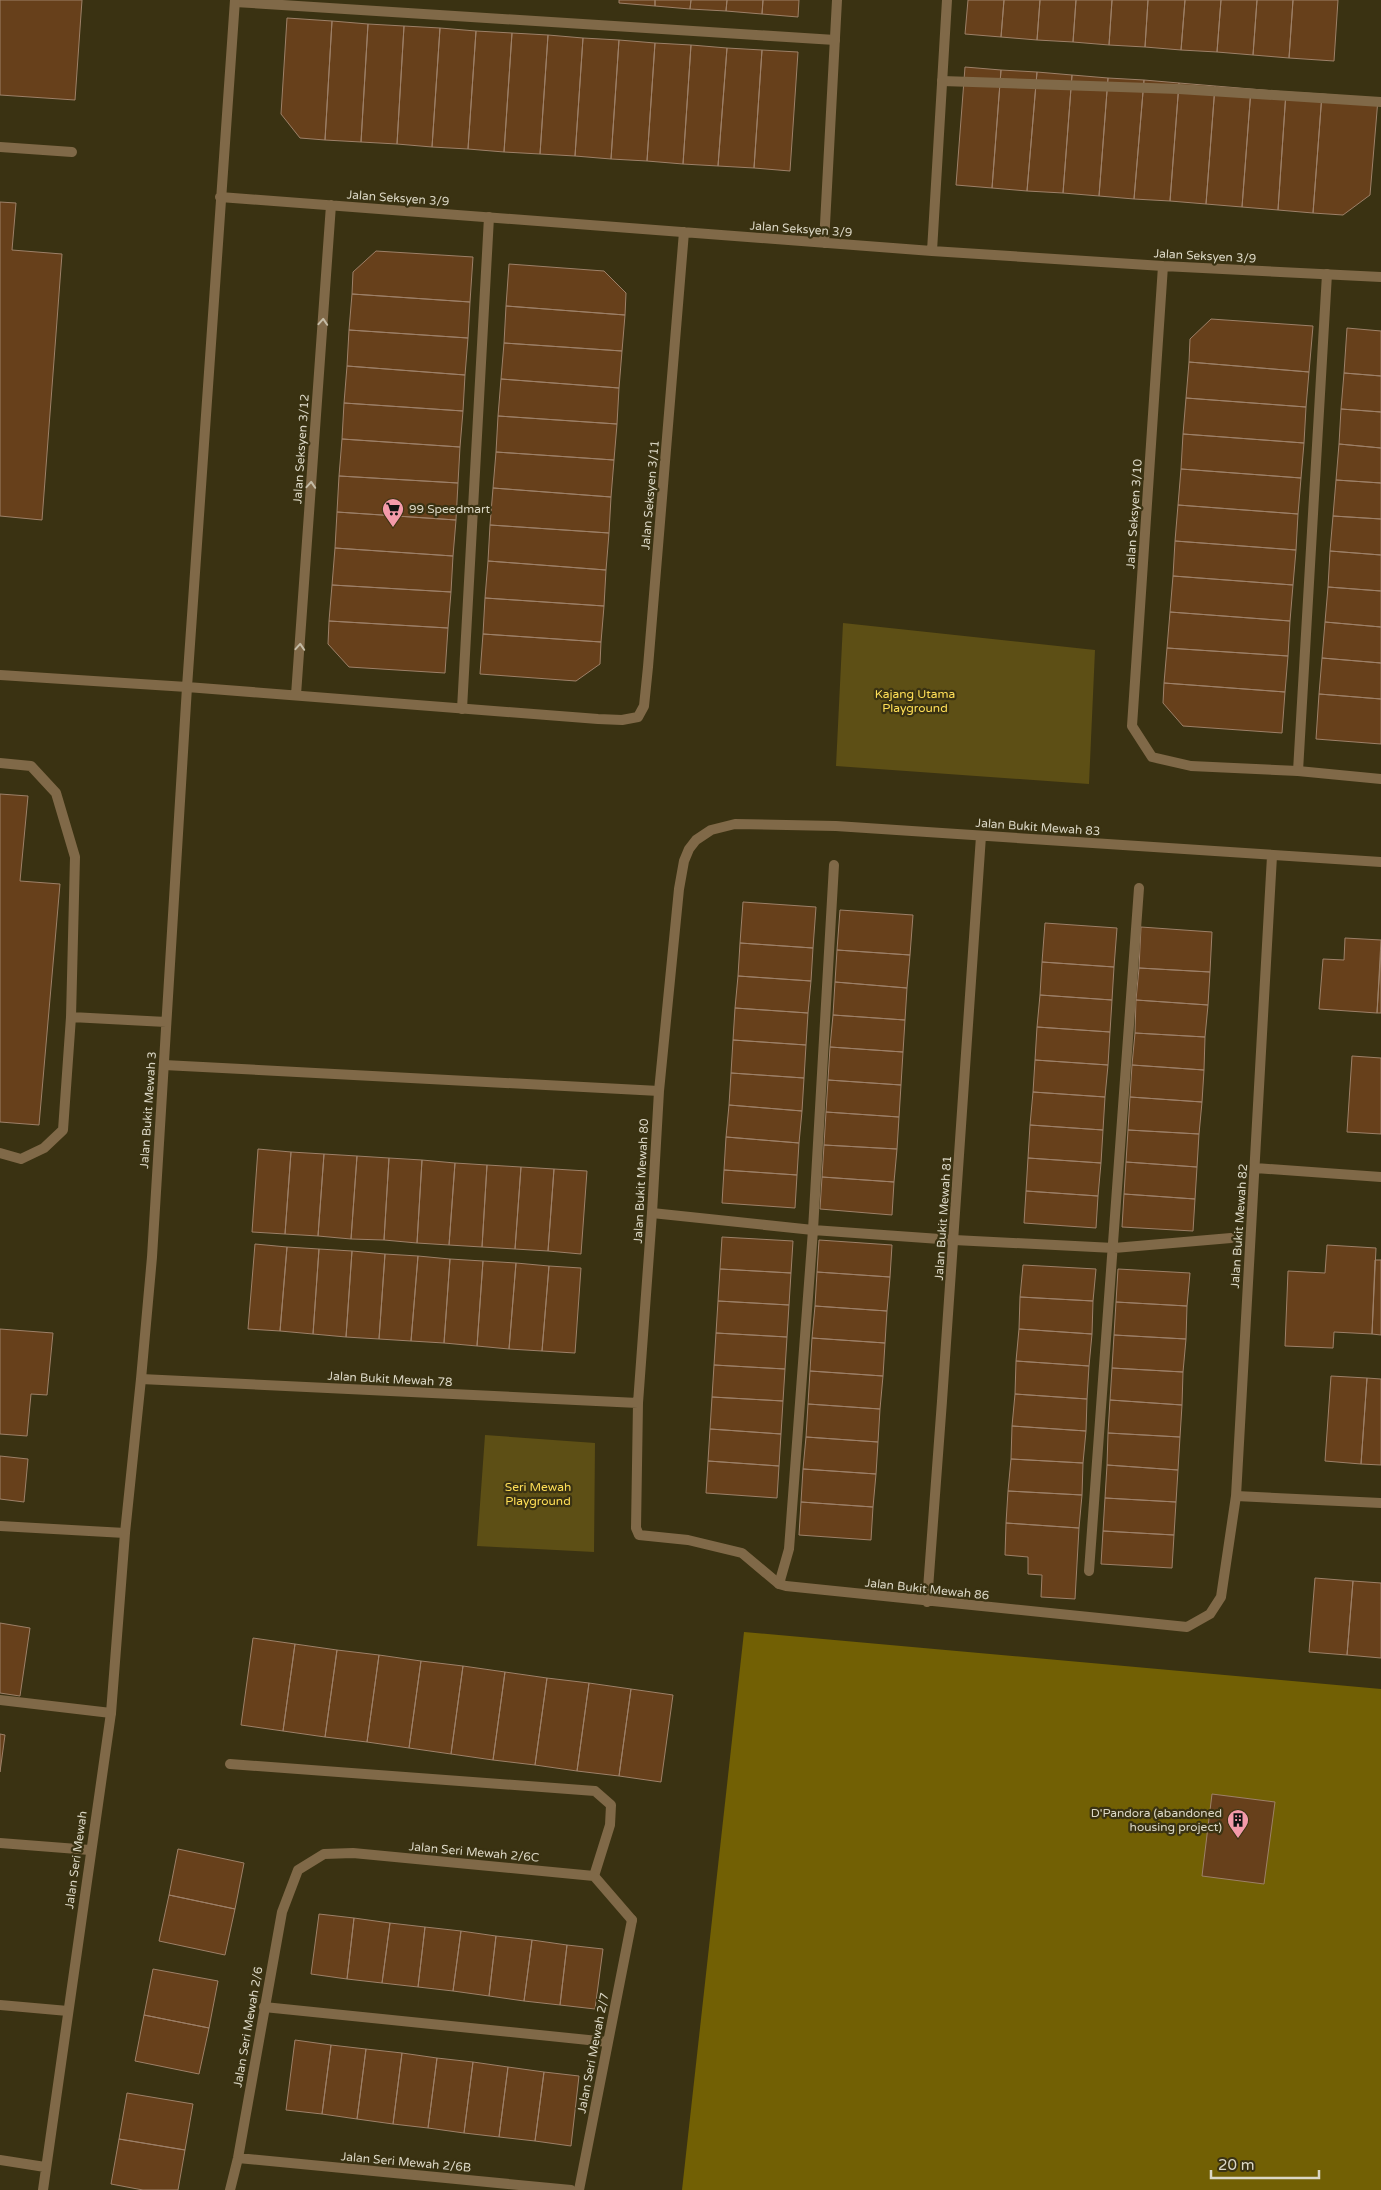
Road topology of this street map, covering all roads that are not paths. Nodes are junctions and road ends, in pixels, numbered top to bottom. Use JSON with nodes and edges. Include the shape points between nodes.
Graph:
{"nodes":[{"id":1,"x":837,"y":0,"type":"edge"},
{"id":2,"x":948,"y":0,"type":"edge"},
{"id":3,"x":235,"y":1,"type":"edge"},
{"id":4,"x":835,"y":40,"type":"junction"},
{"id":5,"x":942,"y":81,"type":"junction"},
{"id":6,"x":1381,"y":102,"type":"edge"},
{"id":7,"x":0,"y":147,"type":"edge"},
{"id":8,"x":72,"y":152,"type":"dead end"},
{"id":9,"x":220,"y":198,"type":"junction"},
{"id":10,"x":331,"y":205,"type":"junction"},
{"id":11,"x":489,"y":217,"type":"junction"},
{"id":12,"x":684,"y":232,"type":"junction"},
{"id":13,"x":824,"y":243,"type":"junction"},
{"id":14,"x":932,"y":251,"type":"junction"},
{"id":15,"x":1163,"y":266,"type":"junction"},
{"id":16,"x":1327,"y":274,"type":"junction"},
{"id":17,"x":1381,"y":277,"type":"edge"},
{"id":18,"x":0,"y":675,"type":"edge"},
{"id":19,"x":187,"y":687,"type":"junction"},
{"id":20,"x":296,"y":695,"type":"junction"},
{"id":21,"x":462,"y":709,"type":"junction"},
{"id":22,"x":0,"y":763,"type":"edge"},
{"id":23,"x":1298,"y":771,"type":"junction"},
{"id":24,"x":1381,"y":779,"type":"edge"},
{"id":25,"x":981,"y":836,"type":"junction"},
{"id":26,"x":696,"y":840,"type":"joint"},
{"id":27,"x":1272,"y":856,"type":"junction"},
{"id":28,"x":1381,"y":862,"type":"edge"},
{"id":29,"x":834,"y":865,"type":"dead end"},
{"id":30,"x":1139,"y":888,"type":"dead end"},
{"id":31,"x":71,"y":1016,"type":"junction"},
{"id":32,"x":166,"y":1022,"type":"junction"},
{"id":33,"x":164,"y":1065,"type":"junction"},
{"id":34,"x":658,"y":1091,"type":"junction"},
{"id":35,"x":0,"y":1153,"type":"edge"},
{"id":36,"x":1255,"y":1168,"type":"junction"},
{"id":37,"x":1381,"y":1177,"type":"edge"},
{"id":38,"x":652,"y":1213,"type":"junction"},
{"id":39,"x":813,"y":1230,"type":"junction"},
{"id":40,"x":1231,"y":1238,"type":"dead end"},
{"id":41,"x":954,"y":1240,"type":"junction"},
{"id":42,"x":1114,"y":1248,"type":"junction"},
{"id":43,"x":141,"y":1379,"type":"junction"},
{"id":44,"x":638,"y":1403,"type":"junction"},
{"id":45,"x":1236,"y":1496,"type":"junction"},
{"id":46,"x":1381,"y":1503,"type":"edge"},
{"id":47,"x":0,"y":1526,"type":"edge"},
{"id":48,"x":125,"y":1533,"type":"junction"},
{"id":49,"x":1089,"y":1571,"type":"dead end"},
{"id":50,"x":779,"y":1584,"type":"junction"},
{"id":51,"x":1221,"y":1597,"type":"joint"},
{"id":52,"x":927,"y":1602,"type":"junction"},
{"id":53,"x":0,"y":1700,"type":"edge"},
{"id":54,"x":111,"y":1713,"type":"junction"},
{"id":55,"x":230,"y":1764,"type":"dead end"},
{"id":56,"x":0,"y":1843,"type":"edge"},
{"id":57,"x":90,"y":1850,"type":"junction"},
{"id":58,"x":298,"y":1870,"type":"joint"},
{"id":59,"x":594,"y":1876,"type":"junction"},
{"id":60,"x":0,"y":2004,"type":"edge"},
{"id":61,"x":264,"y":2007,"type":"junction"},
{"id":62,"x":68,"y":2012,"type":"junction"},
{"id":63,"x":608,"y":2042,"type":"junction"},
{"id":64,"x":238,"y":2158,"type":"junction"},
{"id":65,"x":0,"y":2160,"type":"edge"},
{"id":66,"x":46,"y":2166,"type":"junction"},
{"id":67,"x":42,"y":2190,"type":"edge"},
{"id":68,"x":230,"y":2190,"type":"edge"},
{"id":69,"x":571,"y":2190,"type":"edge"},
{"id":70,"x":579,"y":2190,"type":"edge"}],
"edges":[{"from":1,"to":4,"type":"street"},
{"from":2,"to":5,"type":"street"},
{"from":3,"to":4,"type":"street"},
{"from":3,"to":9,"type":"street","name":"Jalan Bukit Mewah 3"},
{"from":4,"to":13,"type":"street"},
{"from":5,"to":6,"type":"street","via":[[1179,89]]},
{"from":5,"to":14,"type":"street"},
{"from":7,"to":8,"type":"street"},
{"from":9,"to":10,"type":"street","name":"Jalan Seksyen 3/9"},
{"from":9,"to":19,"type":"street","name":"Jalan Bukit Mewah 3"},
{"from":10,"to":11,"type":"street","name":"Jalan Seksyen 3/9"},
{"from":20,"to":10,"type":"street","name":"Jalan Seksyen 3/12","one_way":true},
{"from":11,"to":12,"type":"street","name":"Jalan Seksyen 3/9"},
{"from":11,"to":21,"type":"street"},
{"from":12,"to":13,"type":"street","name":"Jalan Seksyen 3/9"},
{"from":12,"to":21,"type":"street","name":"Jalan Seksyen 3/11","via":[[644,706],[638,717],[631,720]]},
{"from":13,"to":14,"type":"street","name":"Jalan Seksyen 3/9"},
{"from":14,"to":15,"type":"street","name":"Jalan Seksyen 3/9"},
{"from":15,"to":16,"type":"street","name":"Jalan Seksyen 3/9"},
{"from":15,"to":23,"type":"street","name":"Jalan Seksyen 3/10","via":[[1132,726],[1152,758],[1191,766]]},
{"from":16,"to":17,"type":"street","name":"Jalan Seksyen 3/9"},
{"from":16,"to":23,"type":"street"},
{"from":18,"to":19,"type":"street","name":"Jalan Seksyen 3/11"},
{"from":19,"to":20,"type":"street","name":"Jalan Seksyen 3/11"},
{"from":19,"to":32,"type":"street","name":"Jalan Bukit Mewah 3"},
{"from":20,"to":21,"type":"street","name":"Jalan Seksyen 3/11"},
{"from":22,"to":31,"type":"street","via":[[31,766],[56,793],[75,857]]},
{"from":23,"to":24,"type":"street"},
{"from":25,"to":26,"type":"street","name":"Jalan Bukit Mewah 83","via":[[836,826],[735,824],[711,830]]},
{"from":25,"to":27,"type":"street","name":"Jalan Bukit Mewah 83"},
{"from":25,"to":41,"type":"street","name":"Jalan Bukit Mewah 81"},
{"from":26,"to":34,"type":"street","name":"Jalan Bukit Mewah 80","via":[[684,860],[679,889]]},
{"from":27,"to":28,"type":"street","name":"Jalan Bukit Mewah 83"},
{"from":27,"to":36,"type":"street","name":"Jalan Bukit Mewah 82"},
{"from":29,"to":39,"type":"street"},
{"from":30,"to":42,"type":"street"},
{"from":31,"to":32,"type":"street"},
{"from":31,"to":35,"type":"street","via":[[63,1130],[44,1148],[21,1159]]},
{"from":32,"to":33,"type":"street","name":"Jalan Bukit Mewah 3"},
{"from":33,"to":34,"type":"street"},
{"from":33,"to":43,"type":"street","name":"Jalan Bukit Mewah 3"},
{"from":34,"to":38,"type":"street","name":"Jalan Bukit Mewah 80"},
{"from":36,"to":37,"type":"street"},
{"from":36,"to":45,"type":"street","name":"Jalan Bukit Mewah 82"},
{"from":38,"to":39,"type":"street"},
{"from":38,"to":44,"type":"street","name":"Jalan Bukit Mewah 80"},
{"from":39,"to":41,"type":"street"},
{"from":39,"to":50,"type":"street","via":[[789,1549]]},
{"from":40,"to":42,"type":"street"},
{"from":41,"to":42,"type":"street"},
{"from":41,"to":52,"type":"street","name":"Jalan Bukit Mewah 81"},
{"from":42,"to":49,"type":"street"},
{"from":43,"to":44,"type":"street","name":"Jalan Bukit Mewah 78"},
{"from":43,"to":48,"type":"street","name":"Jalan Bukit Mewah 3"},
{"from":44,"to":50,"type":"street","name":"Jalan Bukit Mewah 80","via":[[636,1528],[642,1536],[688,1540],[742,1553]]},
{"from":45,"to":46,"type":"street"},
{"from":45,"to":51,"type":"street","name":"Jalan Bukit Mewah 82"},
{"from":47,"to":48,"type":"street"},
{"from":48,"to":54,"type":"street","name":"Jalan Seri Mewah"},
{"from":50,"to":52,"type":"street","name":"Jalan Bukit Mewah 86"},
{"from":51,"to":52,"type":"street","name":"Jalan Bukit Mewah 86","via":[[1210,1614],[1187,1627]]},
{"from":53,"to":54,"type":"street"},
{"from":54,"to":57,"type":"street","name":"Jalan Seri Mewah"},
{"from":55,"to":59,"type":"street","via":[[595,1791],[611,1805],[610,1826]]},
{"from":56,"to":57,"type":"street"},
{"from":57,"to":62,"type":"street","name":"Jalan Seri Mewah"},
{"from":58,"to":59,"type":"street","name":"Jalan Seri Mewah 2/6C","via":[[324,1854],[354,1853]]},
{"from":58,"to":61,"type":"street","name":"Jalan Seri Mewah 2/6","via":[[282,1912]]},
{"from":59,"to":63,"type":"street","name":"Jalan Seri Mewah 2/7","via":[[632,1920]]},
{"from":60,"to":62,"type":"street"},
{"from":61,"to":63,"type":"street"},
{"from":61,"to":64,"type":"street","name":"Jalan Seri Mewah 2/6"},
{"from":62,"to":66,"type":"street","name":"Jalan Seri Mewah"},
{"from":63,"to":70,"type":"street","name":"Jalan Seri Mewah 2/7"},
{"from":64,"to":68,"type":"street","name":"Jalan Seri Mewah 2/6"},
{"from":64,"to":69,"type":"street","name":"Jalan Seri Mewah 2/6B"},
{"from":65,"to":66,"type":"street"},
{"from":66,"to":67,"type":"street","name":"Jalan Seri Mewah"}]}
